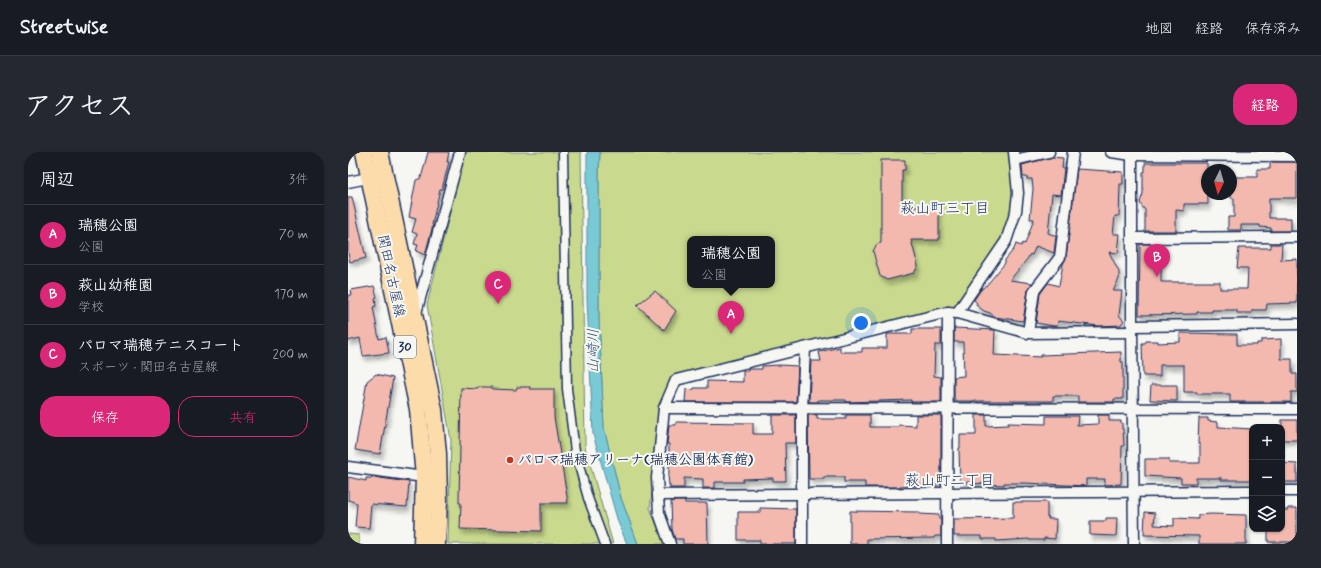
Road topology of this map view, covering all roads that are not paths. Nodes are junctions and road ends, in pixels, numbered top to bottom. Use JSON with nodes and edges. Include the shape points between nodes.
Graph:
{"nodes":[{"id":1,"x":364,"y":152,"type":"edge"},
{"id":2,"x":380,"y":152,"type":"edge"},
{"id":3,"x":460,"y":152,"type":"edge"},
{"id":4,"x":563,"y":152,"type":"edge"},
{"id":5,"x":1050,"y":152,"type":"edge"},
{"id":6,"x":1073,"y":152,"type":"edge"},
{"id":7,"x":1111,"y":152,"type":"edge"},
{"id":8,"x":1132,"y":154,"type":"edge"},
{"id":9,"x":1014,"y":156,"type":"edge"},
{"id":10,"x":1297,"y":156,"type":"edge"},
{"id":11,"x":377,"y":176,"type":"junction"},
{"id":12,"x":348,"y":182,"type":"edge"},
{"id":13,"x":1297,"y":237,"type":"edge"},
{"id":14,"x":1133,"y":238,"type":"junction"},
{"id":15,"x":952,"y":312,"type":"junction"},
{"id":16,"x":414,"y":317,"type":"junction"},
{"id":17,"x":1297,"y":324,"type":"edge"},
{"id":18,"x":1132,"y":329,"type":"junction"},
{"id":19,"x":1028,"y":333,"type":"junction"},
{"id":20,"x":805,"y":348,"type":"junction"},
{"id":21,"x":664,"y":408,"type":"junction"},
{"id":22,"x":802,"y":409,"type":"junction"},
{"id":23,"x":948,"y":409,"type":"junction"},
{"id":24,"x":1133,"y":409,"type":"junction"},
{"id":25,"x":1297,"y":409,"type":"edge"},
{"id":26,"x":348,"y":467,"type":"edge"},
{"id":27,"x":424,"y":477,"type":"junction"},
{"id":28,"x":1249,"y":491,"type":"edge"},
{"id":29,"x":1285,"y":491,"type":"edge"},
{"id":30,"x":1297,"y":491,"type":"edge"},
{"id":31,"x":1134,"y":492,"type":"junction"},
{"id":32,"x":948,"y":493,"type":"junction"},
{"id":33,"x":802,"y":494,"type":"junction"},
{"id":34,"x":658,"y":495,"type":"junction"},
{"id":35,"x":422,"y":544,"type":"edge"},
{"id":36,"x":437,"y":544,"type":"edge"},
{"id":37,"x":605,"y":544,"type":"edge"},
{"id":38,"x":670,"y":544,"type":"edge"},
{"id":39,"x":802,"y":544,"type":"edge"},
{"id":40,"x":948,"y":544,"type":"edge"},
{"id":41,"x":1134,"y":544,"type":"edge"}],
"edges":[{"from":1,"to":11,"type":"main road","name":"関田名古屋線","number":"30"},
{"from":2,"to":11,"type":"main road","name":"関田名古屋線","number":"30"},
{"from":3,"to":16,"type":"street"},
{"from":4,"to":37,"type":"street","via":[[567,389],[575,451],[588,498]]},
{"from":5,"to":9,"type":"street"},
{"from":6,"to":19,"type":"street","via":[[1060,256],[1034,291]]},
{"from":7,"to":8,"type":"street"},
{"from":8,"to":10,"type":"street"},
{"from":8,"to":14,"type":"street"},
{"from":9,"to":15,"type":"street","via":[[1018,193],[1016,211],[1006,241]]},
{"from":11,"to":12,"type":"street"},
{"from":11,"to":16,"type":"main road","name":"関田名古屋線","number":"30"},
{"from":11,"to":27,"type":"main road","name":"関田名古屋線","number":"30","via":[[418,409]]},
{"from":13,"to":14,"type":"street"},
{"from":14,"to":18,"type":"street"},
{"from":15,"to":19,"type":"street"},
{"from":15,"to":20,"type":"street"},
{"from":15,"to":23,"type":"street"},
{"from":16,"to":36,"type":"main road","name":"関田名古屋線","number":"30","via":[[434,410],[438,454]]},
{"from":17,"to":18,"type":"street"},
{"from":18,"to":19,"type":"street"},
{"from":18,"to":24,"type":"street"},
{"from":20,"to":21,"type":"street","via":[[676,380]]},
{"from":20,"to":22,"type":"street"},
{"from":21,"to":22,"type":"street"},
{"from":21,"to":34,"type":"street","via":[[657,478]]},
{"from":22,"to":23,"type":"street"},
{"from":22,"to":33,"type":"street"},
{"from":23,"to":24,"type":"street"},
{"from":23,"to":32,"type":"street"},
{"from":24,"to":25,"type":"street"},
{"from":24,"to":31,"type":"street"},
{"from":26,"to":27,"type":"street"},
{"from":27,"to":35,"type":"main road","name":"関田名古屋線","number":"30"},
{"from":28,"to":31,"type":"street"},
{"from":29,"to":30,"type":"street"},
{"from":31,"to":32,"type":"street"},
{"from":31,"to":41,"type":"street"},
{"from":32,"to":33,"type":"street"},
{"from":32,"to":40,"type":"street"},
{"from":33,"to":34,"type":"street"},
{"from":33,"to":39,"type":"street"},
{"from":34,"to":38,"type":"street","via":[[659,513]]}]}
